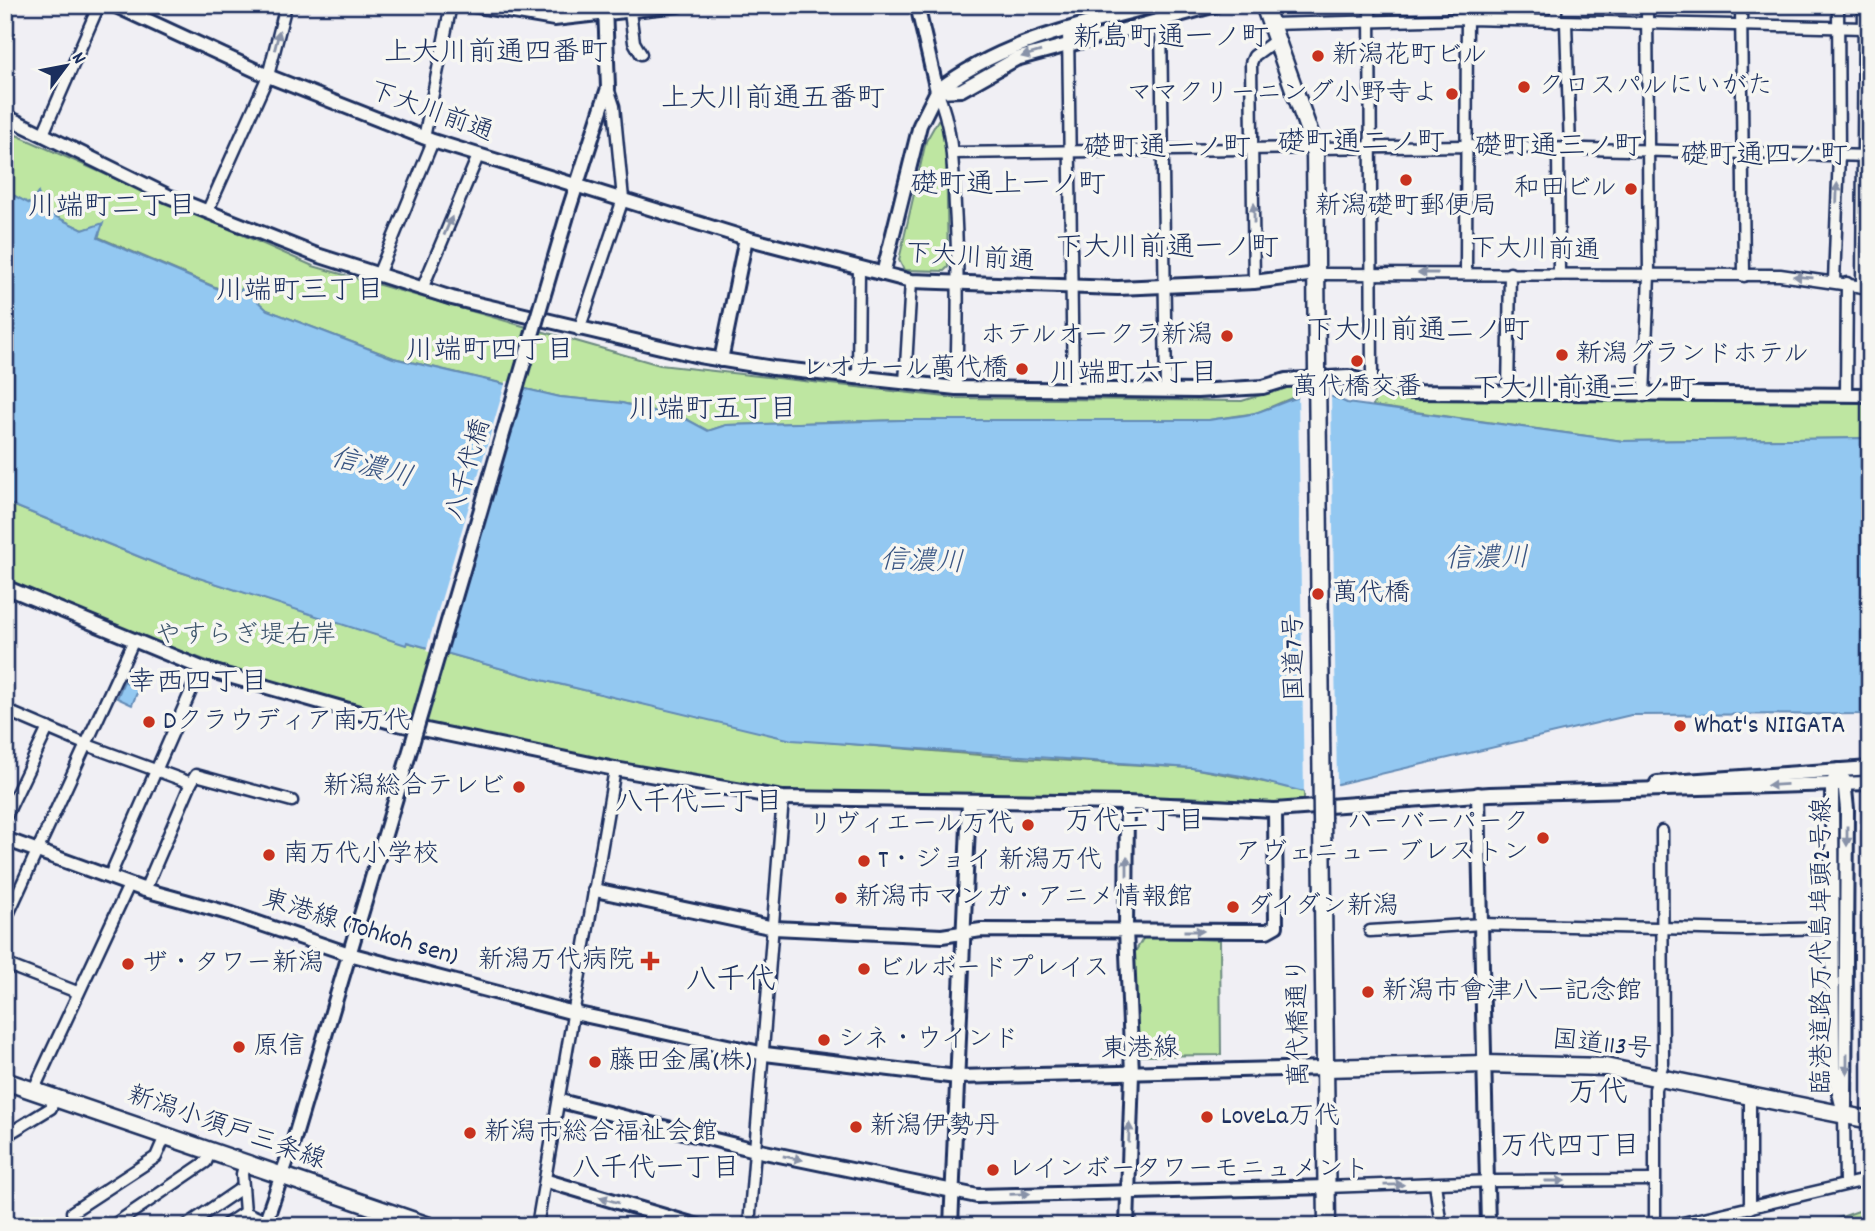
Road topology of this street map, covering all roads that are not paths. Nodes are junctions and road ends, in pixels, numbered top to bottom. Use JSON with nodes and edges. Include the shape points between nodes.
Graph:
{"nodes":[{"id":1,"x":99,"y":5,"type":"edge"},
{"id":2,"x":114,"y":5,"type":"edge"},
{"id":3,"x":286,"y":5,"type":"edge"},
{"id":4,"x":451,"y":5,"type":"edge"},
{"id":5,"x":471,"y":5,"type":"edge"},
{"id":6,"x":678,"y":5,"type":"edge"},
{"id":7,"x":917,"y":5,"type":"edge"},
{"id":8,"x":1156,"y":5,"type":"edge"},
{"id":9,"x":1216,"y":5,"type":"edge"},
{"id":10,"x":1264,"y":5,"type":"edge"},
{"id":11,"x":1370,"y":5,"type":"edge"},
{"id":12,"x":1467,"y":5,"type":"edge"},
{"id":13,"x":1556,"y":5,"type":"edge"},
{"id":14,"x":1647,"y":5,"type":"edge"},
{"id":15,"x":1741,"y":5,"type":"edge"},
{"id":16,"x":1838,"y":5,"type":"edge"},
{"id":17,"x":1864,"y":5,"type":"edge"},
{"id":18,"x":606,"y":10,"type":"edge"},
{"id":19,"x":1121,"y":10,"type":"edge"},
{"id":20,"x":630,"y":12,"type":"junction"},
{"id":21,"x":1468,"y":19,"type":"junction"},
{"id":22,"x":1161,"y":20,"type":"junction"},
{"id":23,"x":1371,"y":21,"type":"junction"},
{"id":24,"x":1561,"y":22,"type":"junction"},
{"id":25,"x":1647,"y":24,"type":"junction"},
{"id":26,"x":1741,"y":24,"type":"junction"},
{"id":27,"x":1838,"y":27,"type":"junction"},
{"id":28,"x":1864,"y":28,"type":"junction"},
{"id":29,"x":1068,"y":29,"type":"junction"},
{"id":30,"x":1273,"y":32,"type":"junction"},
{"id":31,"x":1071,"y":43,"type":"junction"},
{"id":32,"x":641,"y":54,"type":"dead end"},
{"id":33,"x":268,"y":76,"type":"junction"},
{"id":34,"x":608,"y":88,"type":"junction"},
{"id":35,"x":937,"y":91,"type":"junction"},
{"id":36,"x":5,"y":117,"type":"edge"},
{"id":37,"x":43,"y":134,"type":"junction"},
{"id":38,"x":428,"y":139,"type":"junction"},
{"id":39,"x":1465,"y":146,"type":"junction"},
{"id":40,"x":1315,"y":148,"type":"junction"},
{"id":41,"x":1254,"y":149,"type":"junction"},
{"id":42,"x":1371,"y":149,"type":"junction"},
{"id":43,"x":1558,"y":149,"type":"junction"},
{"id":44,"x":1570,"y":149,"type":"junction"},
{"id":45,"x":1163,"y":150,"type":"junction"},
{"id":46,"x":1648,"y":150,"type":"junction"},
{"id":47,"x":1072,"y":152,"type":"junction"},
{"id":48,"x":1742,"y":152,"type":"junction"},
{"id":49,"x":953,"y":153,"type":"junction"},
{"id":50,"x":1839,"y":154,"type":"junction"},
{"id":51,"x":1867,"y":155,"type":"edge"},
{"id":52,"x":478,"y":156,"type":"junction"},
{"id":53,"x":576,"y":187,"type":"junction"},
{"id":54,"x":623,"y":200,"type":"junction"},
{"id":55,"x":208,"y":210,"type":"junction"},
{"id":56,"x":746,"y":238,"type":"junction"},
{"id":57,"x":859,"y":268,"type":"junction"},
{"id":58,"x":1372,"y":273,"type":"junction"},
{"id":59,"x":1466,"y":273,"type":"junction"},
{"id":60,"x":1510,"y":273,"type":"junction"},
{"id":61,"x":883,"y":274,"type":"junction"},
{"id":62,"x":1316,"y":274,"type":"junction"},
{"id":63,"x":1559,"y":274,"type":"junction"},
{"id":64,"x":378,"y":275,"type":"junction"},
{"id":65,"x":1649,"y":275,"type":"junction"},
{"id":66,"x":1744,"y":276,"type":"junction"},
{"id":67,"x":911,"y":281,"type":"junction"},
{"id":68,"x":1834,"y":281,"type":"junction"},
{"id":69,"x":1254,"y":282,"type":"junction"},
{"id":70,"x":1847,"y":283,"type":"junction"},
{"id":71,"x":960,"y":284,"type":"junction"},
{"id":72,"x":1165,"y":287,"type":"junction"},
{"id":73,"x":1866,"y":287,"type":"edge"},
{"id":74,"x":1073,"y":288,"type":"junction"},
{"id":75,"x":422,"y":289,"type":"junction"},
{"id":76,"x":579,"y":330,"type":"junction"},
{"id":77,"x":721,"y":360,"type":"junction"},
{"id":78,"x":858,"y":378,"type":"junction"},
{"id":79,"x":1372,"y":382,"type":"junction"},
{"id":80,"x":905,"y":383,"type":"junction"},
{"id":81,"x":956,"y":388,"type":"junction"},
{"id":82,"x":1073,"y":390,"type":"junction"},
{"id":83,"x":1166,"y":391,"type":"junction"},
{"id":84,"x":1508,"y":393,"type":"junction"},
{"id":85,"x":1846,"y":395,"type":"junction"},
{"id":86,"x":1870,"y":395,"type":"edge"},
{"id":87,"x":1644,"y":396,"type":"junction"},
{"id":88,"x":5,"y":587,"type":"edge"},
{"id":89,"x":133,"y":642,"type":"junction"},
{"id":90,"x":201,"y":668,"type":"junction"},
{"id":91,"x":5,"y":710,"type":"edge"},
{"id":92,"x":48,"y":728,"type":"junction"},
{"id":93,"x":87,"y":745,"type":"junction"},
{"id":94,"x":1870,"y":768,"type":"edge"},
{"id":95,"x":615,"y":769,"type":"junction"},
{"id":96,"x":1839,"y":770,"type":"junction"},
{"id":97,"x":155,"y":772,"type":"junction"},
{"id":98,"x":191,"y":783,"type":"junction"},
{"id":99,"x":1870,"y":783,"type":"edge"},
{"id":100,"x":1832,"y":784,"type":"junction"},
{"id":101,"x":1846,"y":784,"type":"junction"},
{"id":102,"x":1628,"y":788,"type":"junction"},
{"id":103,"x":1478,"y":794,"type":"junction"},
{"id":104,"x":783,"y":797,"type":"junction"},
{"id":105,"x":292,"y":801,"type":"dead end"},
{"id":106,"x":969,"y":802,"type":"junction"},
{"id":107,"x":1127,"y":803,"type":"junction"},
{"id":108,"x":1275,"y":810,"type":"junction"},
{"id":109,"x":5,"y":818,"type":"edge"},
{"id":110,"x":1322,"y":818,"type":"joint"},
{"id":111,"x":1662,"y":831,"type":"dead end"},
{"id":112,"x":5,"y":839,"type":"edge"},
{"id":113,"x":38,"y":851,"type":"junction"},
{"id":114,"x":109,"y":878,"type":"junction"},
{"id":115,"x":128,"y":885,"type":"junction"},
{"id":116,"x":145,"y":890,"type":"junction"},
{"id":117,"x":596,"y":890,"type":"junction"},
{"id":118,"x":5,"y":921,"type":"edge"},
{"id":119,"x":1481,"y":924,"type":"junction"},
{"id":120,"x":774,"y":928,"type":"junction"},
{"id":121,"x":1833,"y":928,"type":"junction"},
{"id":122,"x":1126,"y":929,"type":"junction"},
{"id":123,"x":1662,"y":930,"type":"junction"},
{"id":124,"x":1370,"y":931,"type":"dead end"},
{"id":125,"x":963,"y":932,"type":"junction"},
{"id":126,"x":349,"y":954,"type":"junction"},
{"id":127,"x":5,"y":964,"type":"edge"},
{"id":128,"x":77,"y":992,"type":"junction"},
{"id":129,"x":574,"y":1013,"type":"junction"},
{"id":130,"x":765,"y":1054,"type":"junction"},
{"id":131,"x":1485,"y":1064,"type":"junction"},
{"id":132,"x":1325,"y":1068,"type":"junction"},
{"id":133,"x":1132,"y":1073,"type":"junction"},
{"id":134,"x":1659,"y":1076,"type":"junction"},
{"id":135,"x":957,"y":1077,"type":"junction"},
{"id":136,"x":5,"y":1080,"type":"edge"},
{"id":137,"x":34,"y":1089,"type":"junction"},
{"id":138,"x":55,"y":1096,"type":"junction"},
{"id":139,"x":1751,"y":1097,"type":"junction"},
{"id":140,"x":560,"y":1101,"type":"junction"},
{"id":141,"x":1844,"y":1114,"type":"junction"},
{"id":142,"x":1870,"y":1120,"type":"edge"},
{"id":143,"x":166,"y":1134,"type":"junction"},
{"id":144,"x":5,"y":1136,"type":"edge"},
{"id":145,"x":211,"y":1150,"type":"junction"},
{"id":146,"x":755,"y":1150,"type":"junction"},
{"id":147,"x":245,"y":1162,"type":"junction"},
{"id":148,"x":282,"y":1175,"type":"junction"},
{"id":149,"x":1870,"y":1179,"type":"edge"},
{"id":150,"x":547,"y":1181,"type":"junction"},
{"id":151,"x":1654,"y":1181,"type":"junction"},
{"id":152,"x":1487,"y":1182,"type":"junction"},
{"id":153,"x":1436,"y":1184,"type":"junction"},
{"id":154,"x":1844,"y":1184,"type":"junction"},
{"id":155,"x":243,"y":1187,"type":"junction"},
{"id":156,"x":1326,"y":1187,"type":"junction"},
{"id":157,"x":1127,"y":1190,"type":"junction"},
{"id":158,"x":952,"y":1192,"type":"junction"},
{"id":159,"x":1750,"y":1208,"type":"junction"},
{"id":160,"x":72,"y":1212,"type":"dead end"},
{"id":161,"x":244,"y":1212,"type":"junction"},
{"id":162,"x":265,"y":1223,"type":"edge"},
{"id":163,"x":111,"y":1226,"type":"edge"},
{"id":164,"x":186,"y":1226,"type":"edge"},
{"id":165,"x":224,"y":1226,"type":"edge"},
{"id":166,"x":429,"y":1226,"type":"edge"},
{"id":167,"x":537,"y":1226,"type":"edge"},
{"id":168,"x":698,"y":1226,"type":"edge"},
{"id":169,"x":750,"y":1226,"type":"edge"},
{"id":170,"x":951,"y":1226,"type":"edge"},
{"id":171,"x":1127,"y":1226,"type":"edge"},
{"id":172,"x":1327,"y":1226,"type":"edge"},
{"id":173,"x":1441,"y":1226,"type":"edge"},
{"id":174,"x":1488,"y":1226,"type":"edge"},
{"id":175,"x":1655,"y":1226,"type":"edge"},
{"id":176,"x":1670,"y":1226,"type":"edge"}],
"edges":[{"from":1,"to":37,"type":"street"},
{"from":2,"to":33,"type":"street","name":"下大川前通"},
{"from":33,"to":3,"type":"street","one_way":true},
{"from":4,"to":38,"type":"street"},
{"from":5,"to":18,"type":"street","via":[[554,19]]},
{"from":6,"to":20,"type":"street"},
{"from":7,"to":35,"type":"street"},
{"from":8,"to":19,"type":"street"},
{"from":9,"to":22,"type":"street"},
{"from":10,"to":30,"type":"main road","name":"国道7号"},
{"from":11,"to":23,"type":"street"},
{"from":12,"to":21,"type":"street"},
{"from":13,"to":24,"type":"street"},
{"from":14,"to":25,"type":"street"},
{"from":15,"to":26,"type":"street"},
{"from":16,"to":27,"type":"street"},
{"from":17,"to":28,"type":"street"},
{"from":18,"to":20,"type":"street"},
{"from":18,"to":34,"type":"street","name":"八千代橋"},
{"from":19,"to":29,"type":"street"},
{"from":20,"to":32,"type":"street","via":[[634,42]]},
{"from":21,"to":23,"type":"street"},
{"from":21,"to":24,"type":"street"},
{"from":21,"to":39,"type":"street"},
{"from":22,"to":31,"type":"street"},
{"from":22,"to":45,"type":"street"},
{"from":23,"to":30,"type":"street"},
{"from":23,"to":42,"type":"street"},
{"from":24,"to":25,"type":"street"},
{"from":24,"to":44,"type":"street"},
{"from":25,"to":26,"type":"street"},
{"from":25,"to":46,"type":"street"},
{"from":26,"to":27,"type":"street"},
{"from":26,"to":48,"type":"street"},
{"from":27,"to":28,"type":"street"},
{"from":27,"to":50,"type":"street"},
{"from":28,"to":51,"type":"street"},
{"from":29,"to":31,"type":"street"},
{"from":29,"to":35,"type":"street","via":[[990,56]]},
{"from":30,"to":40,"type":"main road","name":"国道7号"},
{"from":30,"to":41,"type":"street","via":[[1251,63]]},
{"from":31,"to":35,"type":"street","one_way":true,"via":[[1016,59],[961,90]]},
{"from":31,"to":47,"type":"street"},
{"from":33,"to":38,"type":"street","name":"下大川前通"},
{"from":33,"to":55,"type":"street"},
{"from":34,"to":53,"type":"street","name":"八千代橋"},
{"from":34,"to":54,"type":"street","via":[[614,106]]},
{"from":35,"to":49,"type":"street","via":[[950,124]]},
{"from":35,"to":61,"type":"street","via":[[920,125]]},
{"from":36,"to":37,"type":"street"},
{"from":37,"to":55,"type":"street","via":[[103,167]]},
{"from":38,"to":52,"type":"street","name":"下大川前通"},
{"from":38,"to":64,"type":"street"},
{"from":39,"to":42,"type":"street"},
{"from":39,"to":43,"type":"street"},
{"from":39,"to":59,"type":"street"},
{"from":40,"to":41,"type":"street"},
{"from":40,"to":42,"type":"street"},
{"from":40,"to":62,"type":"main road","name":"国道7号"},
{"from":41,"to":45,"type":"street"},
{"from":69,"to":41,"type":"street","one_way":true},
{"from":42,"to":58,"type":"street"},
{"from":43,"to":44,"type":"street"},
{"from":43,"to":63,"type":"street"},
{"from":44,"to":46,"type":"street"},
{"from":45,"to":47,"type":"street"},
{"from":45,"to":72,"type":"street"},
{"from":46,"to":48,"type":"street"},
{"from":46,"to":65,"type":"street"},
{"from":47,"to":49,"type":"street"},
{"from":47,"to":74,"type":"street"},
{"from":48,"to":50,"type":"street"},
{"from":48,"to":66,"type":"street"},
{"from":49,"to":71,"type":"street"},
{"from":50,"to":51,"type":"street"},
{"from":68,"to":50,"type":"street","one_way":true},
{"from":51,"to":73,"type":"street"},
{"from":52,"to":53,"type":"street","name":"下大川前通"},
{"from":75,"to":52,"type":"street","one_way":true},
{"from":53,"to":54,"type":"street","name":"下大川前通"},
{"from":53,"to":126,"type":"street","name":"八千代橋","bridge":true},
{"from":54,"to":56,"type":"street","name":"下大川前通"},
{"from":54,"to":76,"type":"street"},
{"from":55,"to":64,"type":"street"},
{"from":56,"to":57,"type":"street","name":"下大川前通"},
{"from":56,"to":77,"type":"street"},
{"from":57,"to":61,"type":"street","name":"下大川前通"},
{"from":57,"to":78,"type":"street"},
{"from":59,"to":58,"type":"street","name":"下大川前通","one_way":true},
{"from":58,"to":62,"type":"street","name":"下大川前通"},
{"from":58,"to":79,"type":"street"},
{"from":59,"to":60,"type":"street","name":"下大川前通"},
{"from":60,"to":63,"type":"street","name":"下大川前通"},
{"from":60,"to":84,"type":"street"},
{"from":61,"to":67,"type":"street","name":"下大川前通"},
{"from":62,"to":69,"type":"street","name":"下大川前通"},
{"from":62,"to":110,"type":"main road","name":"国道7号","bridge":true},
{"from":63,"to":65,"type":"street","name":"下大川前通"},
{"from":64,"to":75,"type":"street"},
{"from":65,"to":66,"type":"street","name":"下大川前通"},
{"from":65,"to":87,"type":"street"},
{"from":68,"to":66,"type":"street","name":"下大川前通","one_way":true},
{"from":67,"to":71,"type":"street","name":"下大川前通"},
{"from":67,"to":80,"type":"street"},
{"from":68,"to":70,"type":"street","name":"下大川前通"},
{"from":69,"to":72,"type":"street","name":"下大川前通"},
{"from":70,"to":73,"type":"street","name":"下大川前通"},
{"from":70,"to":85,"type":"street"},
{"from":71,"to":74,"type":"street","name":"下大川前通"},
{"from":71,"to":81,"type":"street"},
{"from":72,"to":74,"type":"street","name":"下大川前通"},
{"from":72,"to":83,"type":"street"},
{"from":74,"to":82,"type":"street"},
{"from":75,"to":76,"type":"street"},
{"from":76,"to":77,"type":"street"},
{"from":77,"to":78,"type":"street"},
{"from":78,"to":80,"type":"street"},
{"from":79,"to":83,"type":"street","via":[[1348,377]]},
{"from":79,"to":84,"type":"street","via":[[1405,392]]},
{"from":80,"to":81,"type":"street"},
{"from":81,"to":82,"type":"street"},
{"from":82,"to":83,"type":"street"},
{"from":84,"to":87,"type":"street"},
{"from":85,"to":86,"type":"street"},
{"from":85,"to":87,"type":"street"},
{"from":88,"to":89,"type":"street"},
{"from":89,"to":90,"type":"street"},
{"from":89,"to":93,"type":"street"},
{"from":90,"to":95,"type":"street","via":[[398,724]]},
{"from":90,"to":97,"type":"street"},
{"from":91,"to":92,"type":"street"},
{"from":92,"to":93,"type":"street"},
{"from":92,"to":109,"type":"street"},
{"from":93,"to":97,"type":"street"},
{"from":93,"to":113,"type":"street"},
{"from":94,"to":96,"type":"street"},
{"from":95,"to":104,"type":"street"},
{"from":95,"to":117,"type":"street"},
{"from":96,"to":100,"type":"street","name":"臨港道路万代島埠頭2号線"},
{"from":96,"to":101,"type":"street","name":"臨港道路万代島埠頭2号線"},
{"from":96,"to":102,"type":"street","via":[[1680,780]]},
{"from":97,"to":98,"type":"street"},
{"from":97,"to":114,"type":"street"},
{"from":98,"to":105,"type":"street","via":[[196,775]]},
{"from":98,"to":116,"type":"street"},
{"from":99,"to":101,"type":"street"},
{"from":100,"to":101,"type":"street"},
{"from":100,"to":102,"type":"street","one_way":true},
{"from":100,"to":121,"type":"street","name":"臨港道路万代島埠頭2号線"},
{"from":101,"to":141,"type":"street","name":"臨港道路万代島埠頭2号線","one_way":true},
{"from":102,"to":103,"type":"street"},
{"from":103,"to":108,"type":"street"},
{"from":103,"to":119,"type":"street"},
{"from":104,"to":106,"type":"street"},
{"from":104,"to":120,"type":"street"},
{"from":106,"to":107,"type":"street"},
{"from":106,"to":125,"type":"street"},
{"from":107,"to":108,"type":"street"},
{"from":122,"to":107,"type":"street","one_way":true},
{"from":122,"to":108,"type":"street","one_way":true,"via":[[1267,931],[1276,926]]},
{"from":110,"to":132,"type":"main road","name":"萬代橋通り"},
{"from":111,"to":123,"type":"street"},
{"from":112,"to":113,"type":"street","name":"東港線 (Tohkoh sen)"},
{"from":113,"to":114,"type":"street","name":"東港線 (Tohkoh sen)"},
{"from":113,"to":118,"type":"street"},
{"from":114,"to":115,"type":"street","name":"東港線 (Tohkoh sen)"},
{"from":115,"to":116,"type":"street","name":"東港線 (Tohkoh sen)"},
{"from":115,"to":128,"type":"street"},
{"from":116,"to":126,"type":"street","name":"東港線 (Tohkoh sen)"},
{"from":117,"to":120,"type":"street"},
{"from":117,"to":129,"type":"street"},
{"from":119,"to":123,"type":"street"},
{"from":119,"to":124,"type":"street"},
{"from":119,"to":131,"type":"street"},
{"from":120,"to":125,"type":"street","via":[[942,936]]},
{"from":120,"to":130,"type":"street"},
{"from":121,"to":123,"type":"street"},
{"from":121,"to":141,"type":"street","name":"臨港道路万代島埠頭2号線","via":[[1833,1079]]},
{"from":122,"to":125,"type":"street"},
{"from":122,"to":133,"type":"street"},
{"from":123,"to":134,"type":"street","via":[[1663,1063]]},
{"from":125,"to":135,"type":"street"},
{"from":126,"to":129,"type":"street","name":"東港線 (Tohkoh sen)"},
{"from":126,"to":148,"type":"street","name":"八千代橋"},
{"from":127,"to":128,"type":"street"},
{"from":128,"to":137,"type":"street"},
{"from":129,"to":130,"type":"street","name":"東港線 (Tohkoh sen)"},
{"from":129,"to":140,"type":"street"},
{"from":130,"to":135,"type":"street","name":"東港線 (Tohkoh sen)"},
{"from":130,"to":146,"type":"street"},
{"from":131,"to":132,"type":"main road","name":"国道113号"},
{"from":131,"to":134,"type":"main road","name":"国道113号","via":[[1605,1067]]},
{"from":131,"to":152,"type":"street"},
{"from":132,"to":133,"type":"street","name":"東港線"},
{"from":132,"to":156,"type":"main road","name":"萬代橋通り"},
{"from":133,"to":135,"type":"street","name":"東港線"},
{"from":157,"to":133,"type":"street","one_way":true},
{"from":134,"to":139,"type":"main road","name":"国道113号"},
{"from":134,"to":151,"type":"street"},
{"from":135,"to":158,"type":"street"},
{"from":136,"to":137,"type":"main road","name":"新潟小須戸三条線"},
{"from":137,"to":138,"type":"main road","name":"新潟小須戸三条線"},
{"from":138,"to":143,"type":"main road","name":"新潟小須戸三条線"},
{"from":138,"to":144,"type":"street","via":[[51,1108]]},
{"from":139,"to":141,"type":"main road","name":"国道113号"},
{"from":139,"to":159,"type":"street"},
{"from":140,"to":146,"type":"street"},
{"from":140,"to":150,"type":"street"},
{"from":141,"to":142,"type":"main road","name":"国道113号"},
{"from":141,"to":154,"type":"street"},
{"from":143,"to":145,"type":"main road","name":"新潟小須戸三条線"},
{"from":143,"to":160,"type":"street","via":[[156,1157]]},
{"from":145,"to":147,"type":"main road","name":"新潟小須戸三条線"},
{"from":145,"to":163,"type":"street","via":[[206,1163]]},
{"from":146,"to":158,"type":"street","one_way":true},
{"from":146,"to":169,"type":"street"},
{"from":147,"to":148,"type":"main road","name":"新潟小須戸三条線"},
{"from":147,"to":155,"type":"street"},
{"from":148,"to":162,"type":"street","name":"八千代橋"},
{"from":148,"to":166,"type":"main road","name":"新潟小須戸三条線"},
{"from":149,"to":154,"type":"street"},
{"from":150,"to":167,"type":"street"},
{"from":168,"to":150,"type":"street","one_way":true},
{"from":152,"to":151,"type":"street","one_way":true},
{"from":151,"to":175,"type":"street"},
{"from":152,"to":153,"type":"street"},
{"from":152,"to":174,"type":"street"},
{"from":156,"to":153,"type":"street","one_way":true},
{"from":153,"to":173,"type":"street"},
{"from":154,"to":159,"type":"street"},
{"from":155,"to":161,"type":"street"},
{"from":155,"to":164,"type":"street"},
{"from":156,"to":157,"type":"street"},
{"from":156,"to":172,"type":"main road","name":"萬代橋通り"},
{"from":158,"to":157,"type":"street","one_way":true,"via":[[976,1196]]},
{"from":157,"to":171,"type":"street"},
{"from":158,"to":170,"type":"street"},
{"from":159,"to":176,"type":"street"},
{"from":161,"to":162,"type":"street"},
{"from":161,"to":165,"type":"street"}]}
